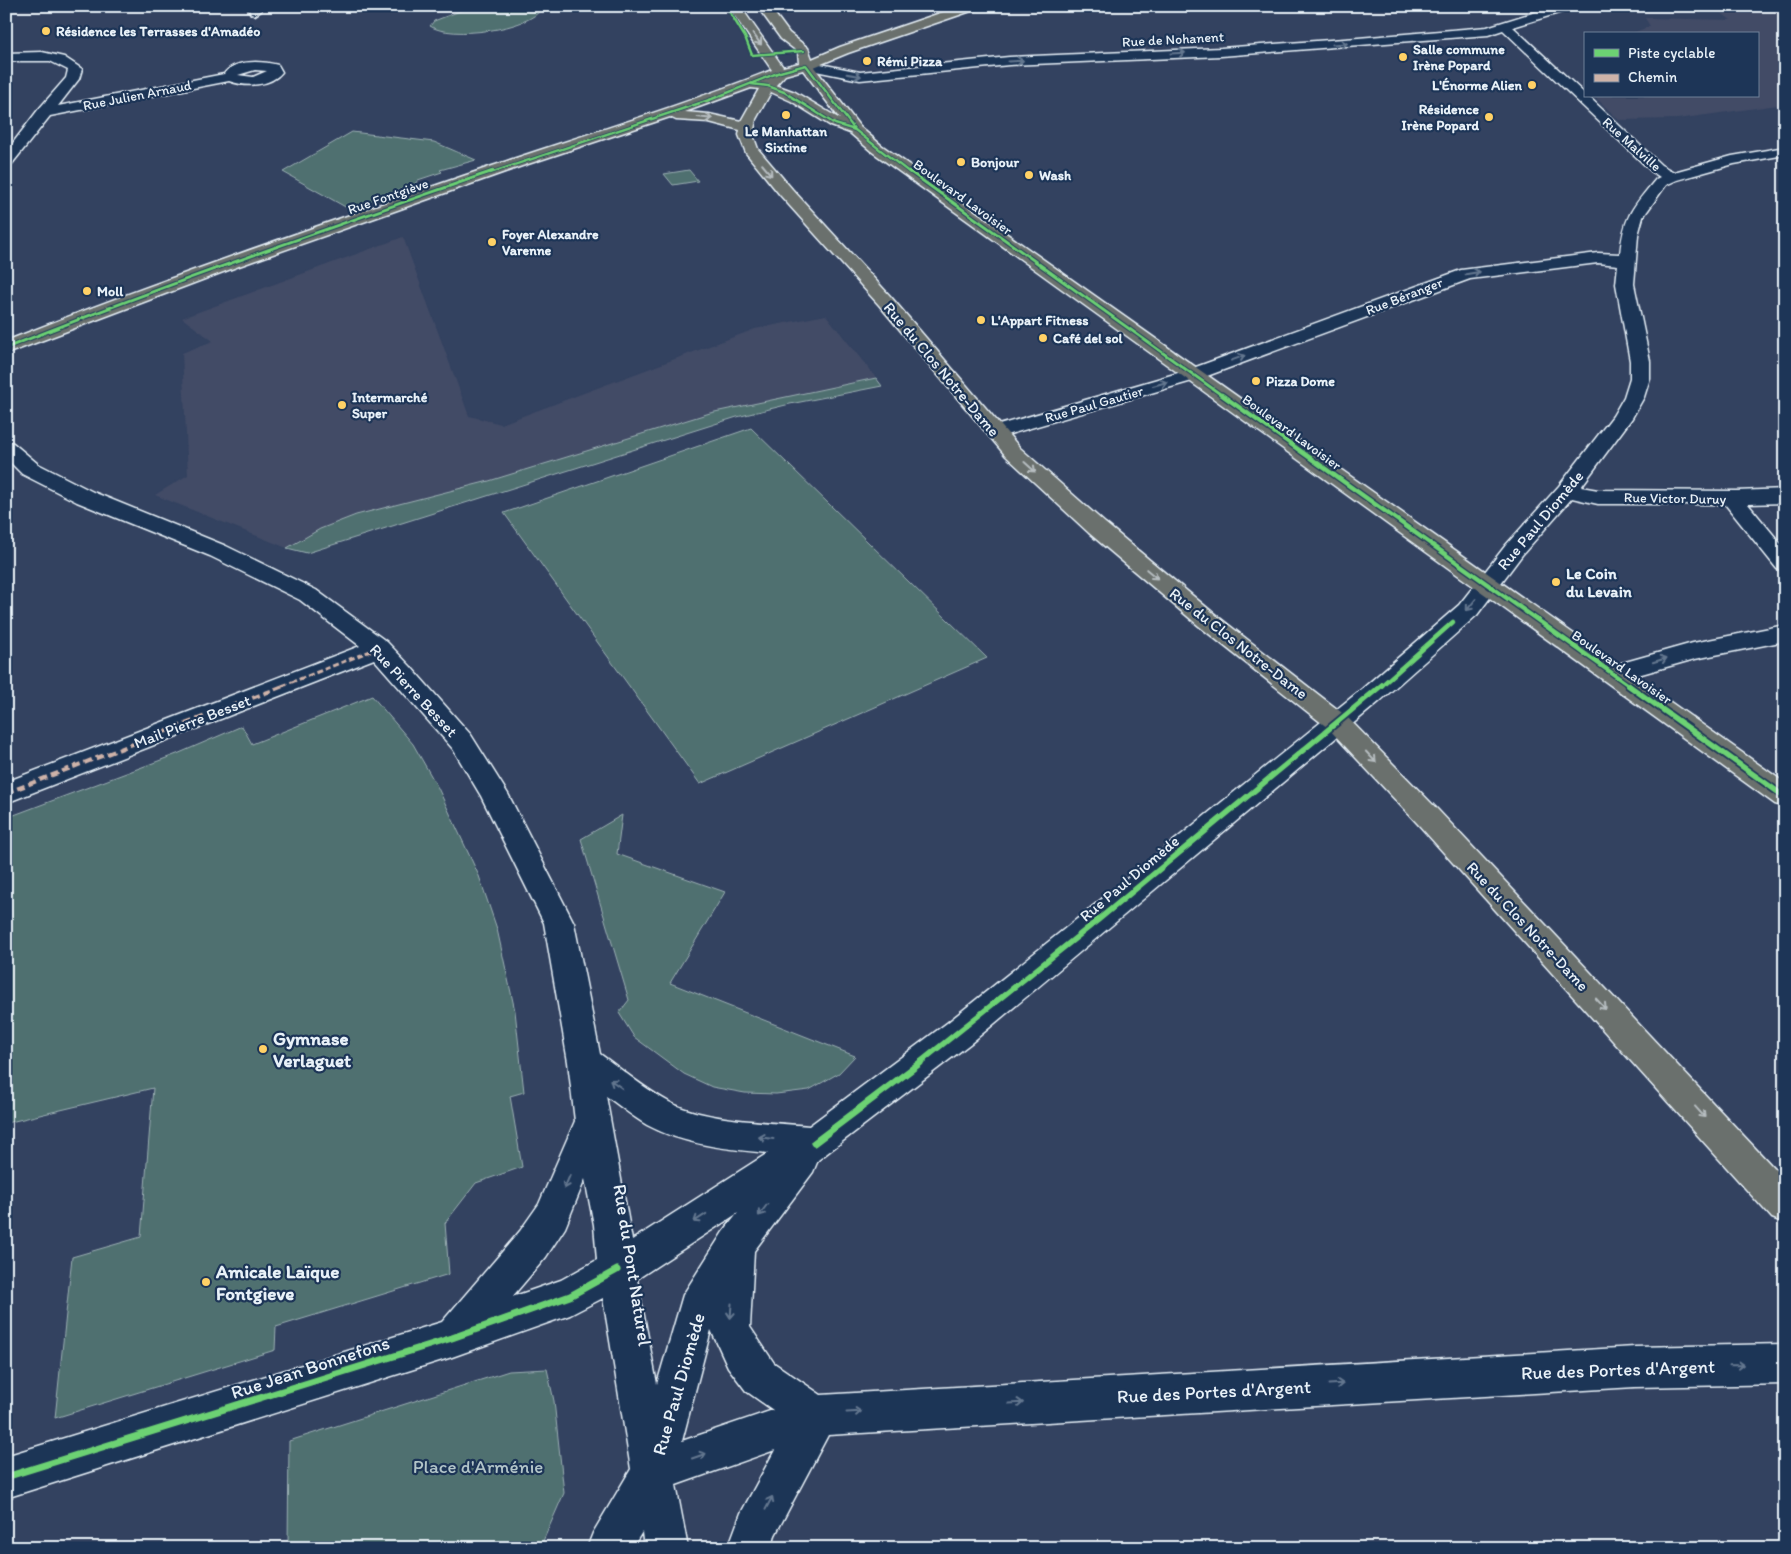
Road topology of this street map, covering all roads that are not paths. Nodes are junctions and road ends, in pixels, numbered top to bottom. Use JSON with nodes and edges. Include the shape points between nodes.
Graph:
{"nodes":[{"id":1,"x":734,"y":6,"type":"edge"},
{"id":2,"x":764,"y":6,"type":"edge"},
{"id":3,"x":973,"y":6,"type":"edge"},
{"id":4,"x":1568,"y":6,"type":"edge"},
{"id":5,"x":1523,"y":9,"type":"dead end"},
{"id":6,"x":1540,"y":15,"type":"junction"},
{"id":7,"x":1505,"y":26,"type":"junction"},
{"id":8,"x":6,"y":57,"type":"edge"},
{"id":9,"x":806,"y":65,"type":"junction"},
{"id":10,"x":780,"y":72,"type":"junction"},
{"id":11,"x":231,"y":77,"type":"dead end"},
{"id":12,"x":750,"y":84,"type":"junction"},
{"id":13,"x":768,"y":86,"type":"junction"},
{"id":14,"x":44,"y":113,"type":"junction"},
{"id":15,"x":662,"y":115,"type":"junction"},
{"id":16,"x":747,"y":127,"type":"junction"},
{"id":17,"x":855,"y":130,"type":"junction"},
{"id":18,"x":1785,"y":151,"type":"edge"},
{"id":19,"x":6,"y":162,"type":"edge"},
{"id":20,"x":1672,"y":177,"type":"junction"},
{"id":21,"x":1626,"y":260,"type":"junction"},
{"id":22,"x":6,"y":348,"type":"edge"},
{"id":23,"x":1192,"y":375,"type":"junction"},
{"id":24,"x":996,"y":432,"type":"junction"},
{"id":25,"x":6,"y":447,"type":"edge"},
{"id":26,"x":18,"y":469,"type":"edge"},
{"id":27,"x":1567,"y":491,"type":"junction"},
{"id":28,"x":1785,"y":496,"type":"edge"},
{"id":29,"x":1731,"y":498,"type":"junction"},
{"id":30,"x":1785,"y":564,"type":"edge"},
{"id":31,"x":1486,"y":585,"type":"junction"},
{"id":32,"x":1785,"y":634,"type":"edge"},
{"id":33,"x":378,"y":648,"type":"junction"},
{"id":34,"x":1613,"y":674,"type":"junction"},
{"id":35,"x":1337,"y":722,"type":"junction"},
{"id":36,"x":6,"y":793,"type":"edge"},
{"id":37,"x":1785,"y":797,"type":"edge"},
{"id":38,"x":585,"y":1062,"type":"junction"},
{"id":39,"x":592,"y":1121,"type":"junction"},
{"id":40,"x":814,"y":1143,"type":"junction"},
{"id":41,"x":1785,"y":1206,"type":"edge"},
{"id":42,"x":736,"y":1245,"type":"junction"},
{"id":43,"x":617,"y":1270,"type":"junction"},
{"id":44,"x":452,"y":1338,"type":"junction"},
{"id":45,"x":1785,"y":1364,"type":"edge"},
{"id":46,"x":816,"y":1416,"type":"junction"},
{"id":47,"x":652,"y":1472,"type":"junction"},
{"id":48,"x":6,"y":1477,"type":"edge"},
{"id":49,"x":608,"y":1548,"type":"edge"},
{"id":50,"x":666,"y":1548,"type":"edge"},
{"id":51,"x":750,"y":1548,"type":"edge"}],
"edges":[{"from":1,"to":10,"type":"main road","one_way":true},
{"from":2,"to":9,"type":"main road","name":"Boulevard Lavoisier","via":[[786,36],[804,51]]},
{"from":3,"to":9,"type":"main road","name":"Rue Fontgiève"},
{"from":4,"to":6,"type":"street","name":"Rue de Nohanent"},
{"from":5,"to":6,"type":"street"},
{"from":6,"to":7,"type":"street","name":"Rue de Nohanent"},
{"from":9,"to":7,"type":"street","name":"Rue de Nohanent","one_way":true,"via":[[860,76],[1008,61],[1221,52],[1358,42],[1488,31]]},
{"from":7,"to":20,"type":"street","name":"Rue Malville","via":[[1656,168]]},
{"from":8,"to":14,"type":"street","via":[[61,59],[75,69],[72,79]]},
{"from":9,"to":10,"type":"main road","name":"Rue Fontgiève"},
{"from":9,"to":17,"type":"main road","name":"Boulevard Lavoisier"},
{"from":10,"to":12,"type":"main road","name":"Rue Fontgiève"},
{"from":10,"to":13,"type":"main road"},
{"from":11,"to":14,"type":"street","name":"Rue Julien Arnaud"},
{"from":12,"to":13,"type":"main road"},
{"from":12,"to":15,"type":"main road","name":"Rue Fontgiève"},
{"from":13,"to":16,"type":"main road","via":[[752,110]]},
{"from":13,"to":17,"type":"main road","via":[[795,97],[835,124]]},
{"from":14,"to":19,"type":"street"},
{"from":15,"to":16,"type":"main road","one_way":true,"via":[[709,118]]},
{"from":15,"to":22,"type":"main road","name":"Rue Fontgiève","via":[[144,294]]},
{"from":16,"to":24,"type":"main road","name":"Rue du Clos Notre-Dame","one_way":true,"via":[[752,150],[763,165]]},
{"from":17,"to":23,"type":"main road","name":"Boulevard Lavoisier"},
{"from":18,"to":20,"type":"street","name":"Rue Paul Diomède","via":[[1732,160]]},
{"from":20,"to":21,"type":"street","name":"Rue Paul Diomède","via":[[1661,182],[1635,217]]},
{"from":23,"to":21,"type":"street","name":"Rue Béranger","one_way":true,"via":[[1467,274],[1598,258]]},
{"from":21,"to":27,"type":"street","name":"Rue Paul Diomède","via":[[1625,284],[1640,361],[1640,378],[1622,418]]},
{"from":24,"to":23,"type":"street","name":"Rue Paul Gautier","one_way":true},
{"from":23,"to":31,"type":"main road","name":"Boulevard Lavoisier"},
{"from":24,"to":35,"type":"main road","name":"Rue du Clos Notre-Dame","one_way":true,"via":[[1013,452],[1097,528],[1208,621]]},
{"from":25,"to":26,"type":"street","name":"Rue Pierre Besset"},
{"from":26,"to":33,"type":"street","name":"Rue Pierre Besset","via":[[218,551],[308,595]]},
{"from":27,"to":29,"type":"street","name":"Rue Victor Duruy","via":[[1598,497]]},
{"from":27,"to":31,"type":"street","name":"Rue Paul Diomède"},
{"from":28,"to":29,"type":"street","name":"Rue Victor Duruy"},
{"from":29,"to":30,"type":"street"},
{"from":31,"to":34,"type":"main road","name":"Boulevard Lavoisier"},
{"from":31,"to":35,"type":"street","name":"Rue Paul Diomède","one_way":true,"via":[[1468,610]]},
{"from":34,"to":32,"type":"street","one_way":true,"via":[[1693,651]]},
{"from":33,"to":36,"type":"street","name":"Mail Pierre Besset"},
{"from":33,"to":38,"type":"street","name":"Rue Pierre Besset","via":[[462,742],[522,848],[559,923]]},
{"from":34,"to":37,"type":"main road","name":"Boulevard Lavoisier"},
{"from":35,"to":40,"type":"street","name":"Rue Paul Diomède","via":[[959,1033]]},
{"from":35,"to":41,"type":"main road","name":"Rue du Clos Notre-Dame","one_way":true},
{"from":38,"to":39,"type":"street","name":"Rue du Pont Naturel"},
{"from":40,"to":38,"type":"street","one_way":true,"via":[[685,1125],[659,1114]]},
{"from":39,"to":43,"type":"street","name":"Rue du Pont Naturel","via":[[612,1225]]},
{"from":39,"to":44,"type":"street","one_way":true,"via":[[552,1216]]},
{"from":40,"to":42,"type":"street","name":"Rue Paul Diomède","one_way":true},
{"from":40,"to":43,"type":"street","name":"Rue Paul Diomède","one_way":true},
{"from":42,"to":46,"type":"street","name":"Rue Paul Diomède","one_way":true,"via":[[730,1330],[742,1354],[760,1378]]},
{"from":42,"to":47,"type":"street","name":"Rue Paul Diomède","via":[[697,1309]]},
{"from":43,"to":44,"type":"street","name":"Rue Jean Bonnefons","via":[[570,1296]]},
{"from":43,"to":47,"type":"street","name":"Rue du Pont Naturel"},
{"from":44,"to":48,"type":"street","name":"Rue Jean Bonnefons"},
{"from":46,"to":45,"type":"street","name":"Rue des Portes d'Argent","one_way":true,"via":[[1636,1367]]},
{"from":47,"to":46,"type":"street","name":"Rue des Portes d'Argent","one_way":true},
{"from":51,"to":46,"type":"street","one_way":true,"via":[[756,1528]]},
{"from":47,"to":49,"type":"street"},
{"from":47,"to":50,"type":"street","name":"Rue du Pont Naturel"}]}
